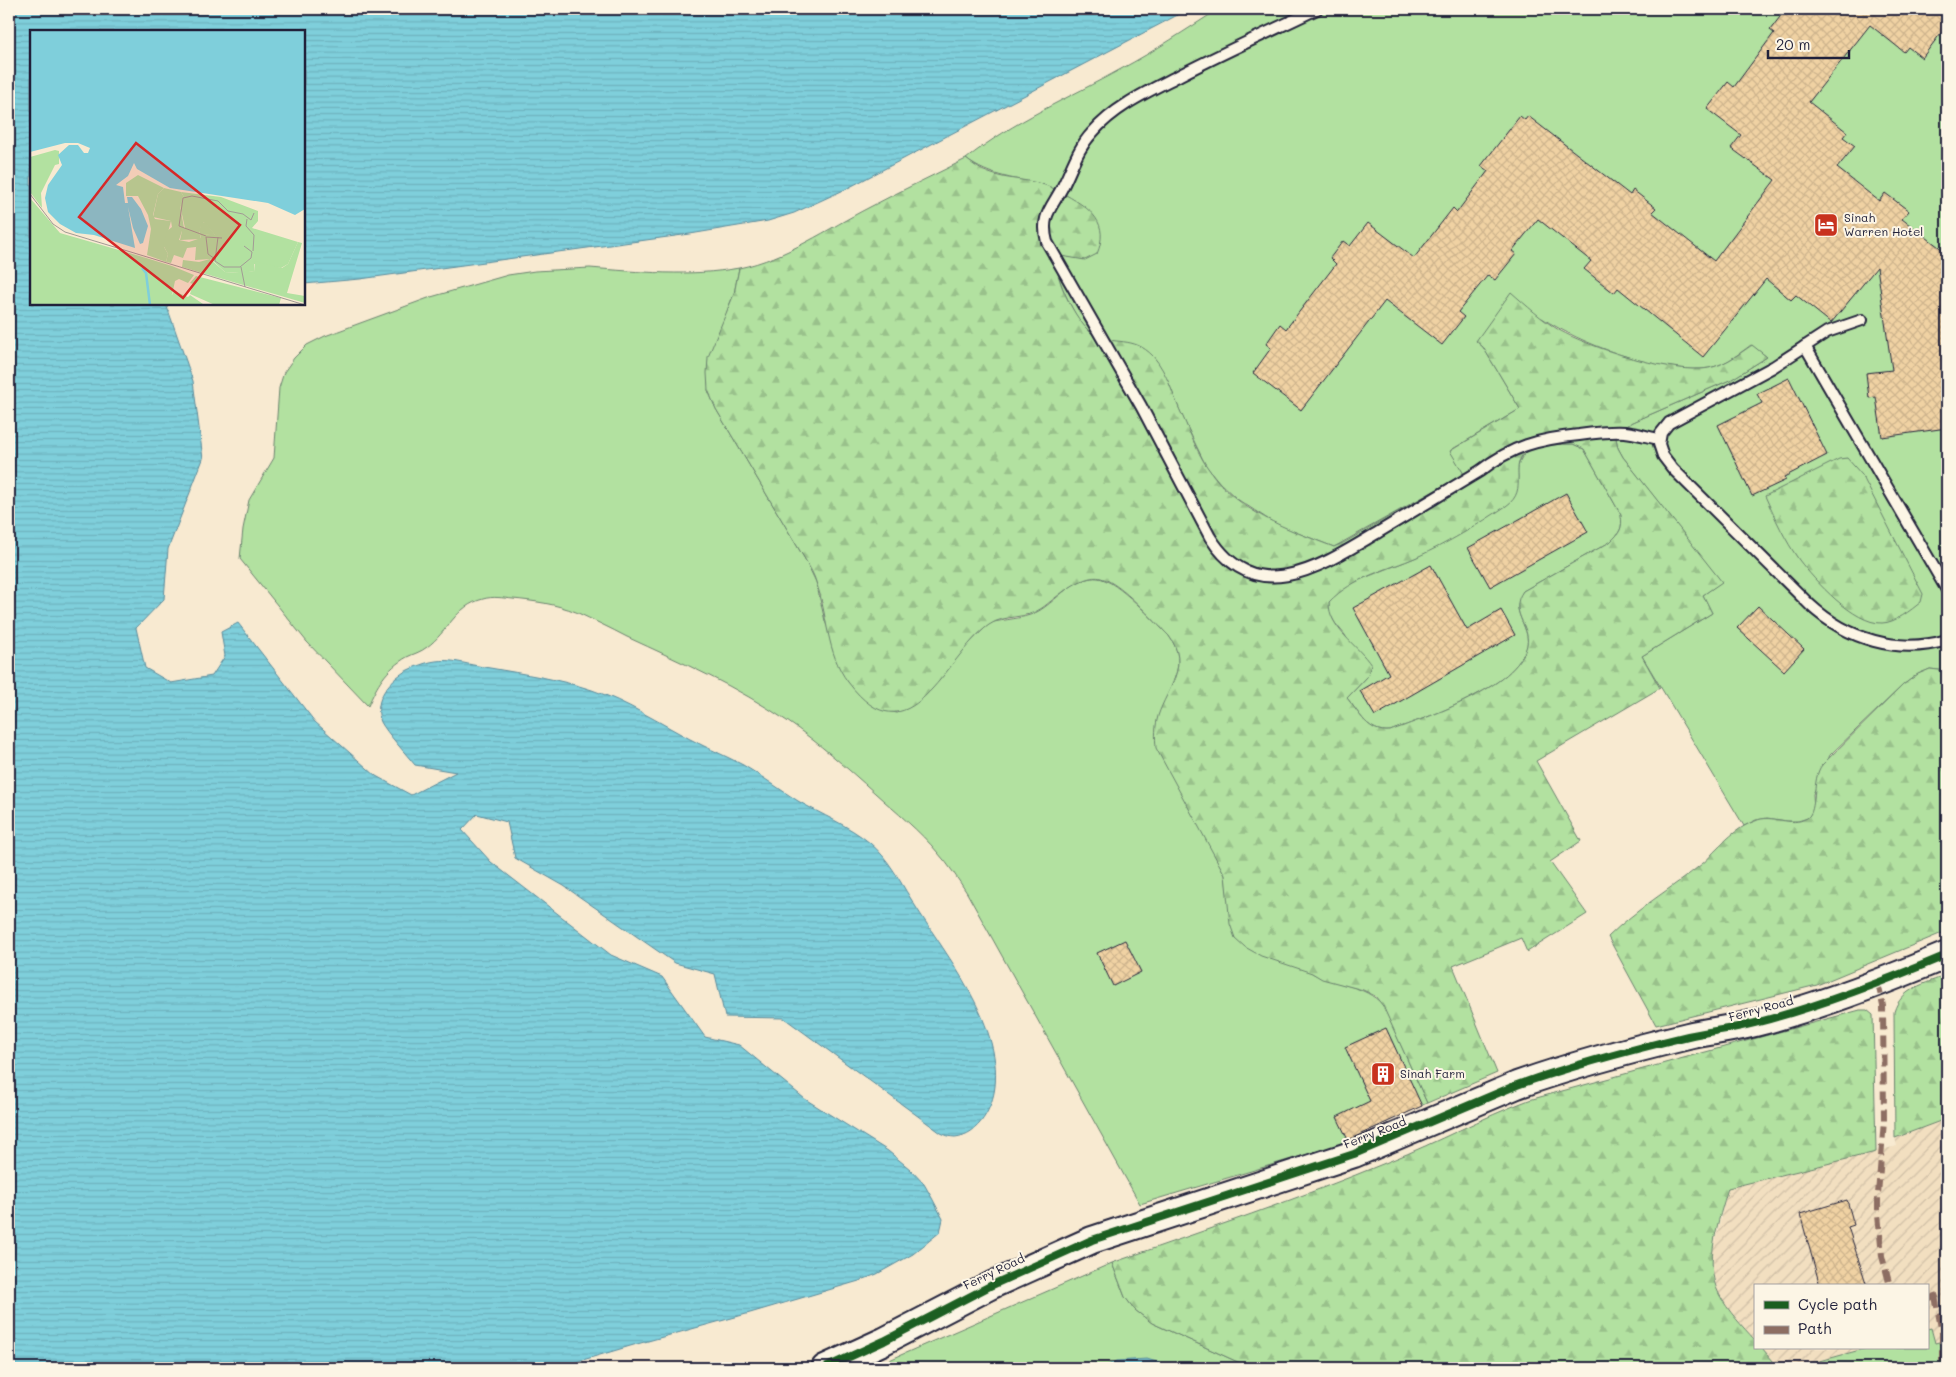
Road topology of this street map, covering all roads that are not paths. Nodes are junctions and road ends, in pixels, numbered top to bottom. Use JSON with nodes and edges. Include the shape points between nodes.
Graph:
{"nodes":[{"id":1,"x":1317,"y":9,"type":"edge"},
{"id":2,"x":1862,"y":320,"type":"dead end"},
{"id":3,"x":1805,"y":346,"type":"junction"},
{"id":4,"x":1659,"y":439,"type":"junction"},
{"id":5,"x":1947,"y":590,"type":"edge"},
{"id":6,"x":1947,"y":640,"type":"edge"},
{"id":7,"x":1947,"y":955,"type":"edge"},
{"id":8,"x":824,"y":1368,"type":"edge"}],
"edges":[{"from":1,"to":4,"type":"lane","via":[[1152,89],[1108,117],[1087,139],[1047,212],[1044,232],[1047,242],[1223,556],[1258,575],[1278,577],[1297,574],[1339,555],[1520,446],[1600,432],[1626,432]]},
{"from":2,"to":3,"type":"lane","via":[[1828,332]]},
{"from":3,"to":4,"type":"lane","via":[[1675,419]]},
{"from":3,"to":5,"type":"lane"},
{"from":4,"to":6,"type":"lane","via":[[1663,456],[1674,469],[1830,621],[1854,635],[1882,643],[1929,645]]},
{"from":7,"to":8,"type":"street","name":"Ferry Road","via":[[1871,986],[1781,1016],[1643,1047],[1543,1075],[1354,1154],[1109,1234],[1025,1269]]}]}
